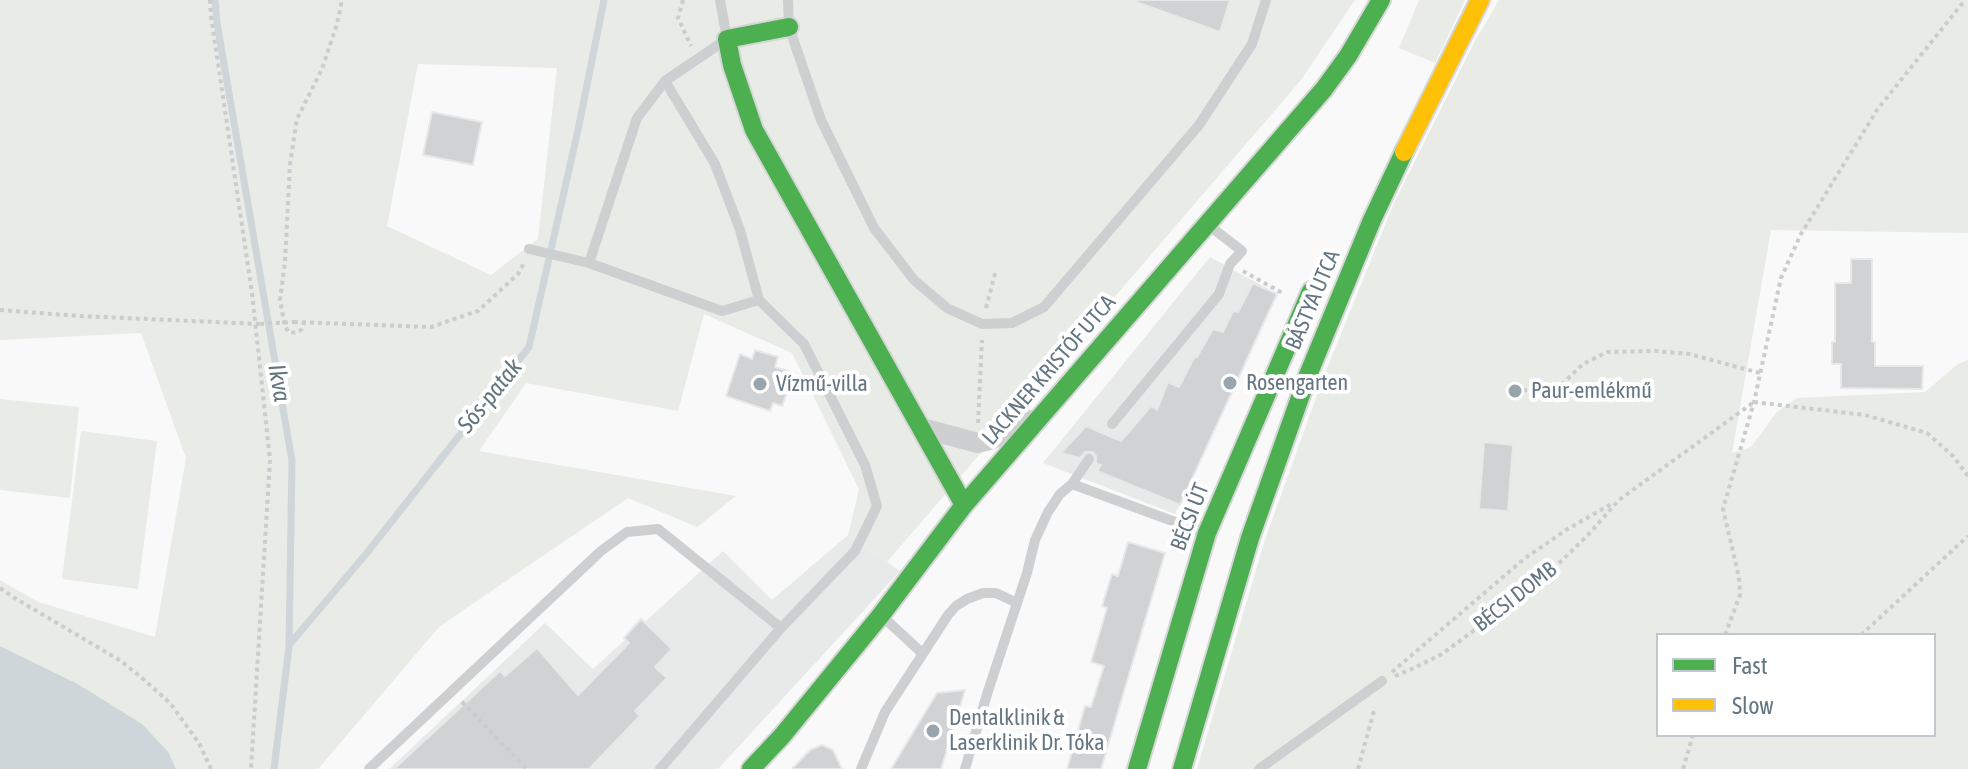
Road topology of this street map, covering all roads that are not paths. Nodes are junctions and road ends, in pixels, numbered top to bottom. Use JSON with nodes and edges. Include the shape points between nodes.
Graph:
{"nodes":[{"id":1,"x":788,"y":0,"type":"edge"},
{"id":2,"x":1266,"y":0,"type":"edge"},
{"id":3,"x":1381,"y":0,"type":"edge"},
{"id":4,"x":1480,"y":0,"type":"edge"},
{"id":5,"x":719,"y":1,"type":"edge"},
{"id":6,"x":789,"y":27,"type":"junction"},
{"id":7,"x":727,"y":39,"type":"junction"},
{"id":8,"x":665,"y":81,"type":"junction"},
{"id":9,"x":1208,"y":224,"type":"junction"},
{"id":10,"x":532,"y":249,"type":"road end"},
{"id":11,"x":589,"y":263,"type":"junction"},
{"id":12,"x":1306,"y":289,"type":"dead end"},
{"id":13,"x":759,"y":300,"type":"junction"},
{"id":14,"x":1046,"y":409,"type":"junction"},
{"id":15,"x":1112,"y":424,"type":"dead end"},
{"id":16,"x":922,"y":428,"type":"junction"},
{"id":17,"x":1089,"y":459,"type":"dead end"},
{"id":18,"x":1072,"y":484,"type":"junction"},
{"id":19,"x":964,"y":505,"type":"junction"},
{"id":20,"x":1207,"y":533,"type":"junction"},
{"id":21,"x":1017,"y":603,"type":"junction"},
{"id":22,"x":881,"y":615,"type":"junction"},
{"id":23,"x":781,"y":628,"type":"junction"},
{"id":24,"x":922,"y":653,"type":"junction"},
{"id":25,"x":1382,"y":681,"type":"road end"},
{"id":26,"x":369,"y":769,"type":"edge"},
{"id":27,"x":660,"y":769,"type":"edge"},
{"id":28,"x":751,"y":769,"type":"edge"},
{"id":29,"x":861,"y":769,"type":"edge"},
{"id":30,"x":965,"y":769,"type":"edge"},
{"id":31,"x":1137,"y":769,"type":"edge"},
{"id":32,"x":1182,"y":769,"type":"edge"},
{"id":33,"x":1259,"y":769,"type":"edge"}],
"edges":[{"from":1,"to":6,"type":"lane"},
{"from":2,"to":6,"type":"lane","via":[[1252,44],[1199,125],[1044,307],[1012,323],[982,324],[947,308],[914,280],[874,228],[821,120]]},
{"from":3,"to":9,"type":"street","name":"LACKNER KRISTÓF UTCA","via":[[1324,89]]},
{"from":4,"to":32,"type":"street","name":"BÁSTYA UTCA","via":[[1372,220],[1308,375],[1250,538]]},
{"from":5,"to":7,"type":"lane"},
{"from":6,"to":7,"type":"street"},
{"from":7,"to":8,"type":"lane"},
{"from":7,"to":16,"type":"street","via":[[754,130]]},
{"from":8,"to":11,"type":"lane","via":[[637,118]]},
{"from":8,"to":13,"type":"lane","via":[[715,164]]},
{"from":9,"to":14,"type":"street","name":"LACKNER KRISTÓF UTCA"},
{"from":9,"to":15,"type":"lane","via":[[1242,251],[1230,264],[1219,294]]},
{"from":10,"to":11,"type":"lane"},
{"from":11,"to":13,"type":"lane","via":[[722,311]]},
{"from":12,"to":20,"type":"street","name":"BÉCSI ÚT"},
{"from":13,"to":23,"type":"lane","via":[[804,344],[865,465],[877,506],[855,551]]},
{"from":14,"to":16,"type":"street","via":[[978,443]]},
{"from":14,"to":19,"type":"street","name":"LACKNER KRISTÓF UTCA"},
{"from":16,"to":19,"type":"street"},
{"from":17,"to":18,"type":"lane"},
{"from":18,"to":20,"type":"lane"},
{"from":18,"to":21,"type":"lane","via":[[1054,503],[1035,540]]},
{"from":19,"to":22,"type":"street","name":"LACKNER KRISTÓF UTCA"},
{"from":20,"to":31,"type":"street","name":"BÉCSI ÚT"},
{"from":21,"to":24,"type":"lane","via":[[996,593],[967,599],[948,615]]},
{"from":21,"to":30,"type":"lane"},
{"from":22,"to":24,"type":"lane"},
{"from":22,"to":28,"type":"street","name":"LACKNER KRISTÓF UTCA"},
{"from":23,"to":26,"type":"lane","via":[[658,529],[627,532]]},
{"from":23,"to":27,"type":"lane"},
{"from":24,"to":29,"type":"lane","via":[[885,712]]},
{"from":25,"to":33,"type":"lane"}]}
